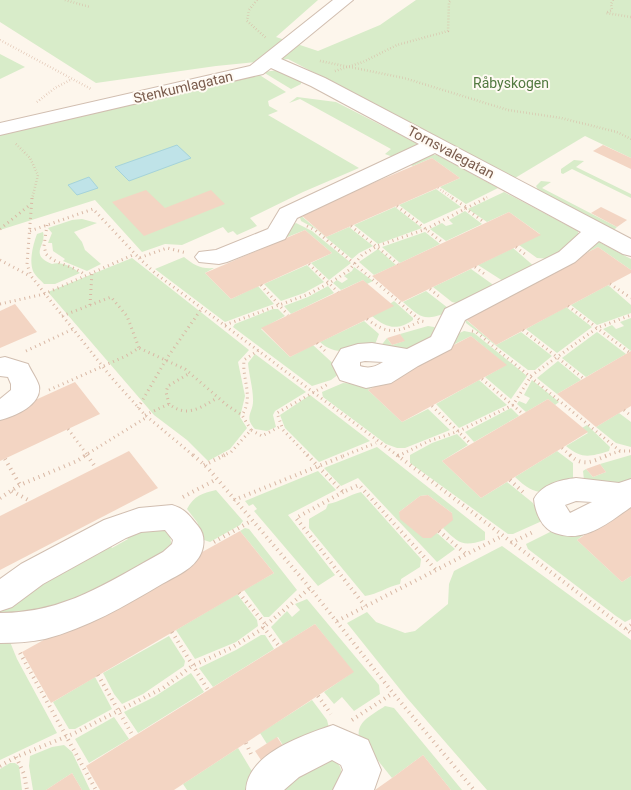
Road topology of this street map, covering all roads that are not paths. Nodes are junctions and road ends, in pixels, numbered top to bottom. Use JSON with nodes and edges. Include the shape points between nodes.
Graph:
{"nodes":[{"id":1,"x":344,"y":0,"type":"edge"},
{"id":2,"x":268,"y":61,"type":"junction"},
{"id":3,"x":1,"y":129,"type":"edge"},
{"id":4,"x":436,"y":144,"type":"junction"},
{"id":5,"x":597,"y":231,"type":"junction"},
{"id":6,"x":631,"y":249,"type":"edge"},
{"id":7,"x":207,"y":257,"type":"road end"},
{"id":8,"x":409,"y":359,"type":"dead end"},
{"id":9,"x":3,"y":366,"type":"edge"},
{"id":10,"x":0,"y":410,"type":"edge"},
{"id":11,"x":0,"y":597,"type":"edge"},
{"id":12,"x":5,"y":628,"type":"edge"},
{"id":13,"x":265,"y":790,"type":"edge"},
{"id":14,"x":352,"y":790,"type":"edge"}],
"edges":[{"from":1,"to":2,"type":"street","name":"Stenkumlagatan"},
{"from":2,"to":3,"type":"street","name":"Stenkumlagatan","via":[[256,70]]},
{"from":2,"to":4,"type":"street","name":"Tornsvalegatan","via":[[290,68]]},
{"from":4,"to":5,"type":"street","name":"Tornsvalegatan"},
{"from":4,"to":7,"type":"street","via":[[288,214],[277,234],[219,257]]},
{"from":5,"to":6,"type":"street","name":"Tornsvalegatan"},
{"from":5,"to":8,"type":"street","via":[[567,257],[454,315],[442,343]]},
{"from":9,"to":10,"type":"street","via":[[18,371],[25,384],[25,393],[12,405]]},
{"from":11,"to":12,"type":"street","via":[[32,574],[115,529],[139,520],[172,517],[188,537],[186,552],[174,561],[71,616],[32,627]]},
{"from":13,"to":14,"type":"street","via":[[266,782],[282,768],[317,747],[333,742],[355,753],[362,770]]}]}
